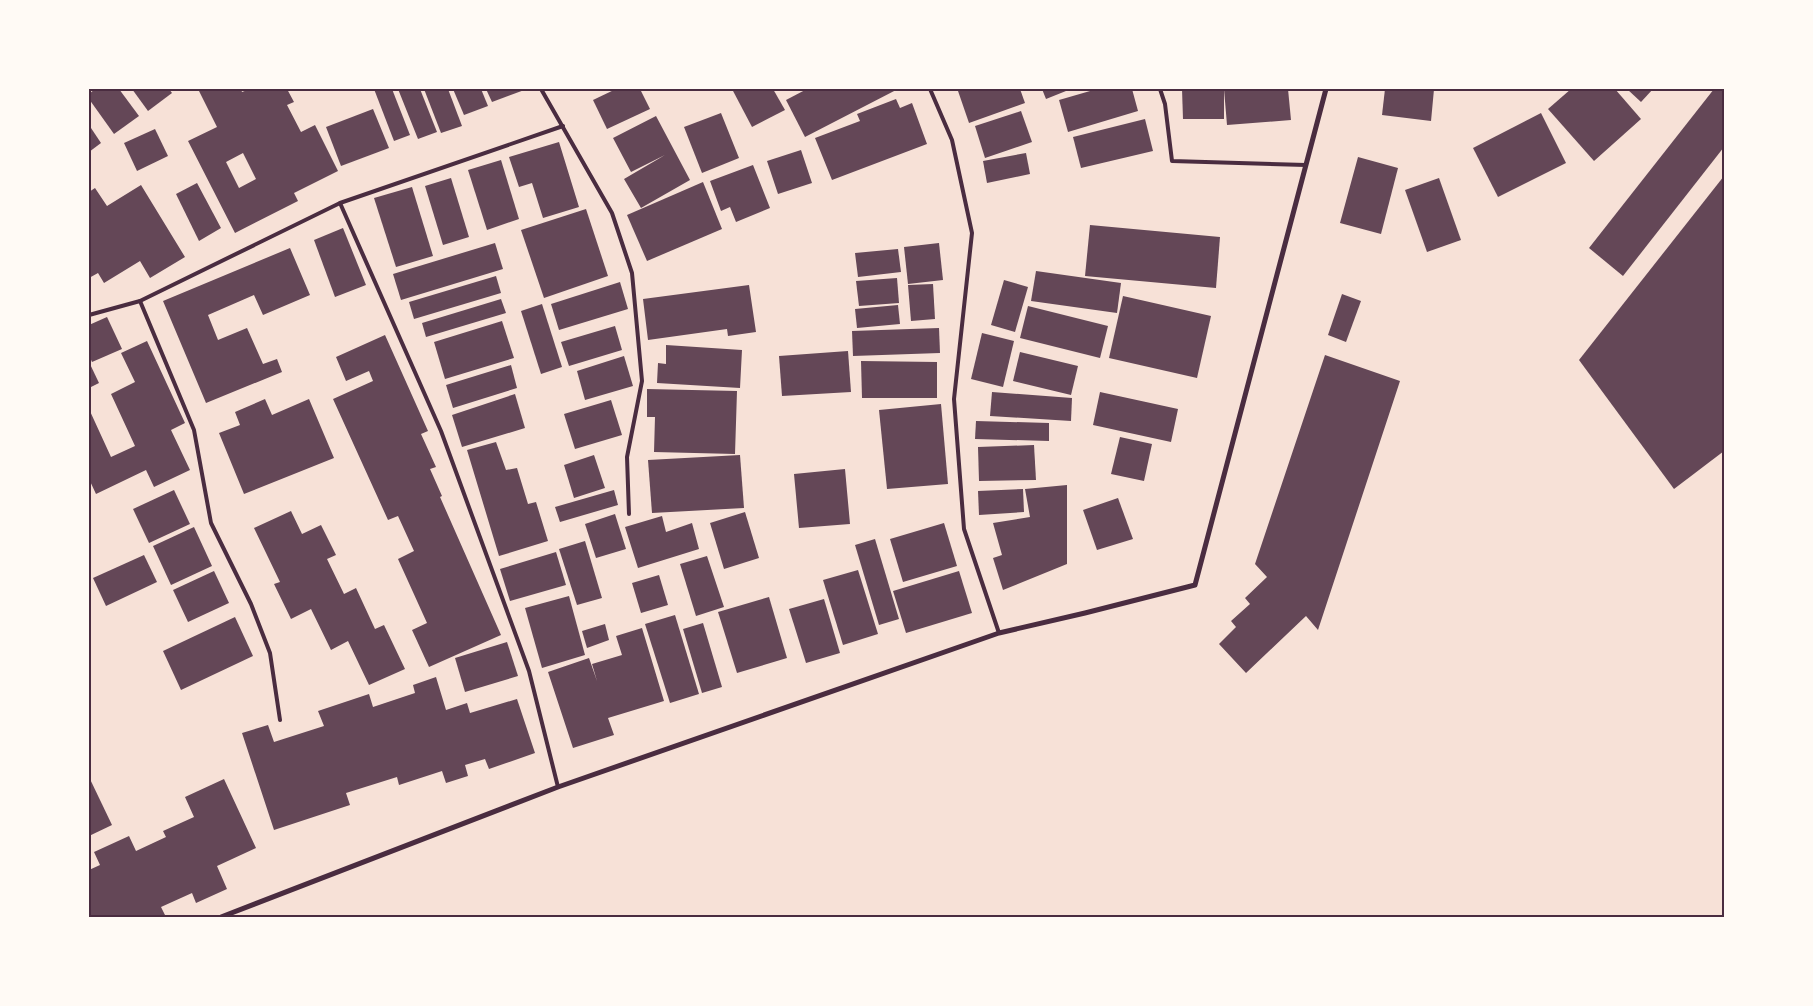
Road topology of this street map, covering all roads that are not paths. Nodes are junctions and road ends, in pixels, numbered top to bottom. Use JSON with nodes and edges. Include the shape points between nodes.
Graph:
{"nodes":[{"id":1,"x":542,"y":89,"type":"edge"},
{"id":2,"x":930,"y":89,"type":"edge"},
{"id":3,"x":1160,"y":89,"type":"edge"},
{"id":4,"x":1326,"y":89,"type":"edge"},
{"id":5,"x":564,"y":126,"type":"junction"},
{"id":6,"x":1306,"y":165,"type":"junction"},
{"id":7,"x":340,"y":203,"type":"junction"},
{"id":8,"x":140,"y":301,"type":"junction"},
{"id":9,"x":89,"y":315,"type":"edge"},
{"id":10,"x":630,"y":514,"type":"dead end"},
{"id":11,"x":999,"y":633,"type":"junction"},
{"id":12,"x":280,"y":720,"type":"dead end"},
{"id":13,"x":558,"y":787,"type":"junction"},
{"id":14,"x":221,"y":917,"type":"edge"}],
"edges":[{"from":1,"to":5,"type":"lane"},
{"from":2,"to":11,"type":"lane","via":[[952,140],[972,233],[954,398],[964,530]]},
{"from":3,"to":6,"type":"lane","via":[[1172,161]]},
{"from":4,"to":6,"type":"street"},
{"from":5,"to":7,"type":"lane"},
{"from":5,"to":10,"type":"lane","via":[[612,213],[632,273],[642,380],[627,457]]},
{"from":6,"to":11,"type":"street","via":[[1195,585]]},
{"from":7,"to":8,"type":"lane"},
{"from":7,"to":13,"type":"lane","via":[[441,431],[529,671]]},
{"from":8,"to":9,"type":"lane"},
{"from":8,"to":12,"type":"lane","via":[[194,430],[211,523],[251,604],[270,653]]},
{"from":11,"to":13,"type":"street"},
{"from":13,"to":14,"type":"street"}]}
